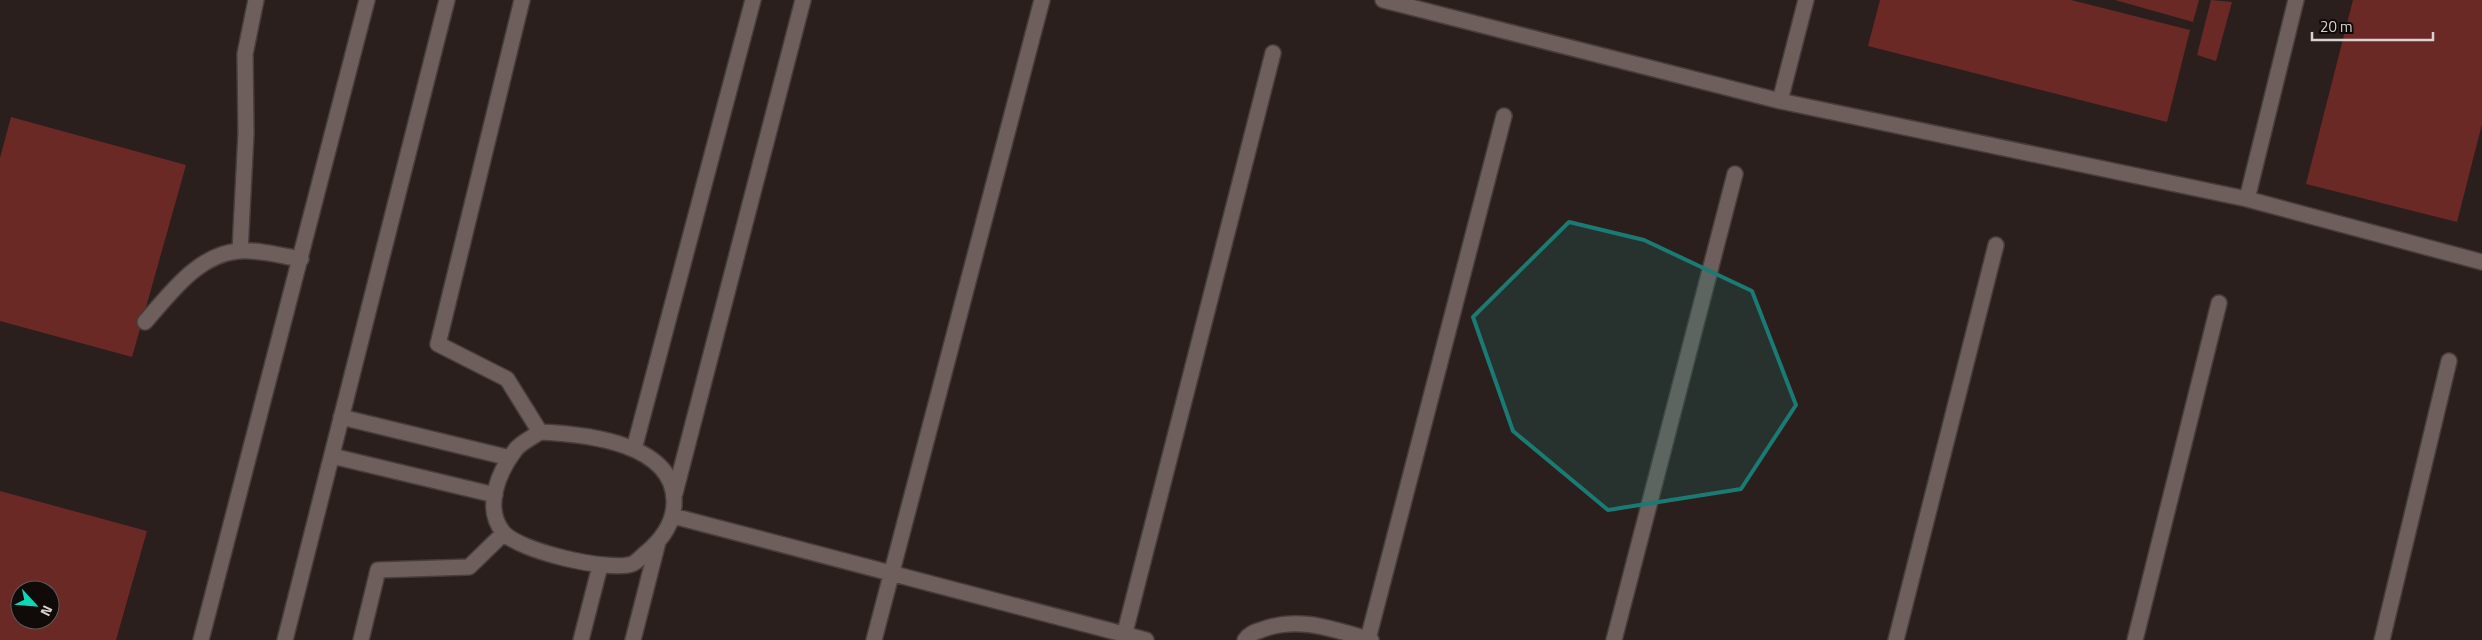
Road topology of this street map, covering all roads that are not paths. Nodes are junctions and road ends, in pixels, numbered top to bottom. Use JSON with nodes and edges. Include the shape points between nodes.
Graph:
{"nodes":[{"id":1,"x":256,"y":0,"type":"edge"},
{"id":2,"x":367,"y":0,"type":"edge"},
{"id":3,"x":447,"y":0,"type":"edge"},
{"id":4,"x":522,"y":0,"type":"edge"},
{"id":5,"x":753,"y":0,"type":"edge"},
{"id":6,"x":803,"y":0,"type":"edge"},
{"id":7,"x":1042,"y":0,"type":"edge"},
{"id":8,"x":1383,"y":0,"type":"edge"},
{"id":9,"x":1806,"y":0,"type":"edge"},
{"id":10,"x":2296,"y":0,"type":"edge"},
{"id":11,"x":1273,"y":53,"type":"dead end"},
{"id":12,"x":1780,"y":101,"type":"junction"},
{"id":13,"x":1504,"y":116,"type":"dead end"},
{"id":14,"x":1734,"y":174,"type":"dead end"},
{"id":15,"x":2247,"y":199,"type":"junction"},
{"id":16,"x":1996,"y":245,"type":"dead end"},
{"id":17,"x":240,"y":251,"type":"junction"},
{"id":18,"x":300,"y":259,"type":"junction"},
{"id":19,"x":2482,"y":262,"type":"edge"},
{"id":20,"x":2220,"y":303,"type":"dead end"},
{"id":21,"x":145,"y":322,"type":"dead end"},
{"id":22,"x":2449,"y":361,"type":"dead end"},
{"id":23,"x":341,"y":417,"type":"junction"},
{"id":24,"x":540,"y":432,"type":"junction"},
{"id":25,"x":634,"y":449,"type":"junction"},
{"id":26,"x":332,"y":456,"type":"junction"},
{"id":27,"x":510,"y":458,"type":"junction"},
{"id":28,"x":675,"y":493,"type":"junction"},
{"id":29,"x":496,"y":495,"type":"junction"},
{"id":30,"x":673,"y":516,"type":"junction"},
{"id":31,"x":504,"y":533,"type":"junction"},
{"id":32,"x":658,"y":542,"type":"junction"},
{"id":33,"x":600,"y":566,"type":"junction"},
{"id":34,"x":892,"y":573,"type":"junction"},
{"id":35,"x":1123,"y":637,"type":"edge"},
{"id":36,"x":200,"y":640,"type":"edge"},
{"id":37,"x":285,"y":640,"type":"edge"},
{"id":38,"x":361,"y":640,"type":"edge"},
{"id":39,"x":581,"y":640,"type":"edge"},
{"id":40,"x":633,"y":640,"type":"edge"},
{"id":41,"x":874,"y":640,"type":"edge"},
{"id":42,"x":1146,"y":640,"type":"edge"},
{"id":43,"x":1245,"y":640,"type":"edge"},
{"id":44,"x":1370,"y":640,"type":"edge"},
{"id":45,"x":1614,"y":640,"type":"edge"},
{"id":46,"x":1896,"y":640,"type":"edge"},
{"id":47,"x":2135,"y":640,"type":"edge"},
{"id":48,"x":2382,"y":640,"type":"edge"}],
"edges":[{"from":1,"to":17,"type":"street","via":[[245,54],[246,133]]},
{"from":2,"to":18,"type":"street"},
{"from":3,"to":23,"type":"street"},
{"from":4,"to":24,"type":"street","via":[[438,344],[507,379]]},
{"from":5,"to":25,"type":"street"},
{"from":6,"to":28,"type":"street"},
{"from":7,"to":34,"type":"street"},
{"from":8,"to":12,"type":"street"},
{"from":9,"to":12,"type":"street"},
{"from":10,"to":15,"type":"street"},
{"from":11,"to":35,"type":"street"},
{"from":12,"to":15,"type":"street"},
{"from":13,"to":44,"type":"street"},
{"from":14,"to":45,"type":"street"},
{"from":15,"to":19,"type":"street"},
{"from":16,"to":46,"type":"street"},
{"from":17,"to":18,"type":"street"},
{"from":17,"to":21,"type":"street","via":[[220,254],[196,269]]},
{"from":18,"to":36,"type":"street"},
{"from":20,"to":47,"type":"street"},
{"from":22,"to":48,"type":"street"},
{"from":23,"to":26,"type":"street"},
{"from":23,"to":27,"type":"street"},
{"from":24,"to":25,"type":"street","via":[[598,437]]},
{"from":24,"to":27,"type":"street","via":[[517,448]]},
{"from":25,"to":28,"type":"street","via":[[663,468]]},
{"from":26,"to":29,"type":"street"},
{"from":26,"to":37,"type":"street"},
{"from":27,"to":29,"type":"street","via":[[497,480]]},
{"from":28,"to":30,"type":"street"},
{"from":29,"to":31,"type":"street","via":[[493,512]]},
{"from":30,"to":32,"type":"street"},
{"from":30,"to":34,"type":"street"},
{"from":31,"to":33,"type":"street","via":[[532,550]]},
{"from":31,"to":38,"type":"street","via":[[469,567],[378,570]]},
{"from":32,"to":33,"type":"street","via":[[633,564]]},
{"from":32,"to":40,"type":"street"},
{"from":33,"to":39,"type":"street"},
{"from":34,"to":35,"type":"street"},
{"from":34,"to":41,"type":"street"},
{"from":35,"to":42,"type":"street"},
{"from":43,"to":44,"type":"street","via":[[1249,634],[1277,623],[1306,623]]}]}
